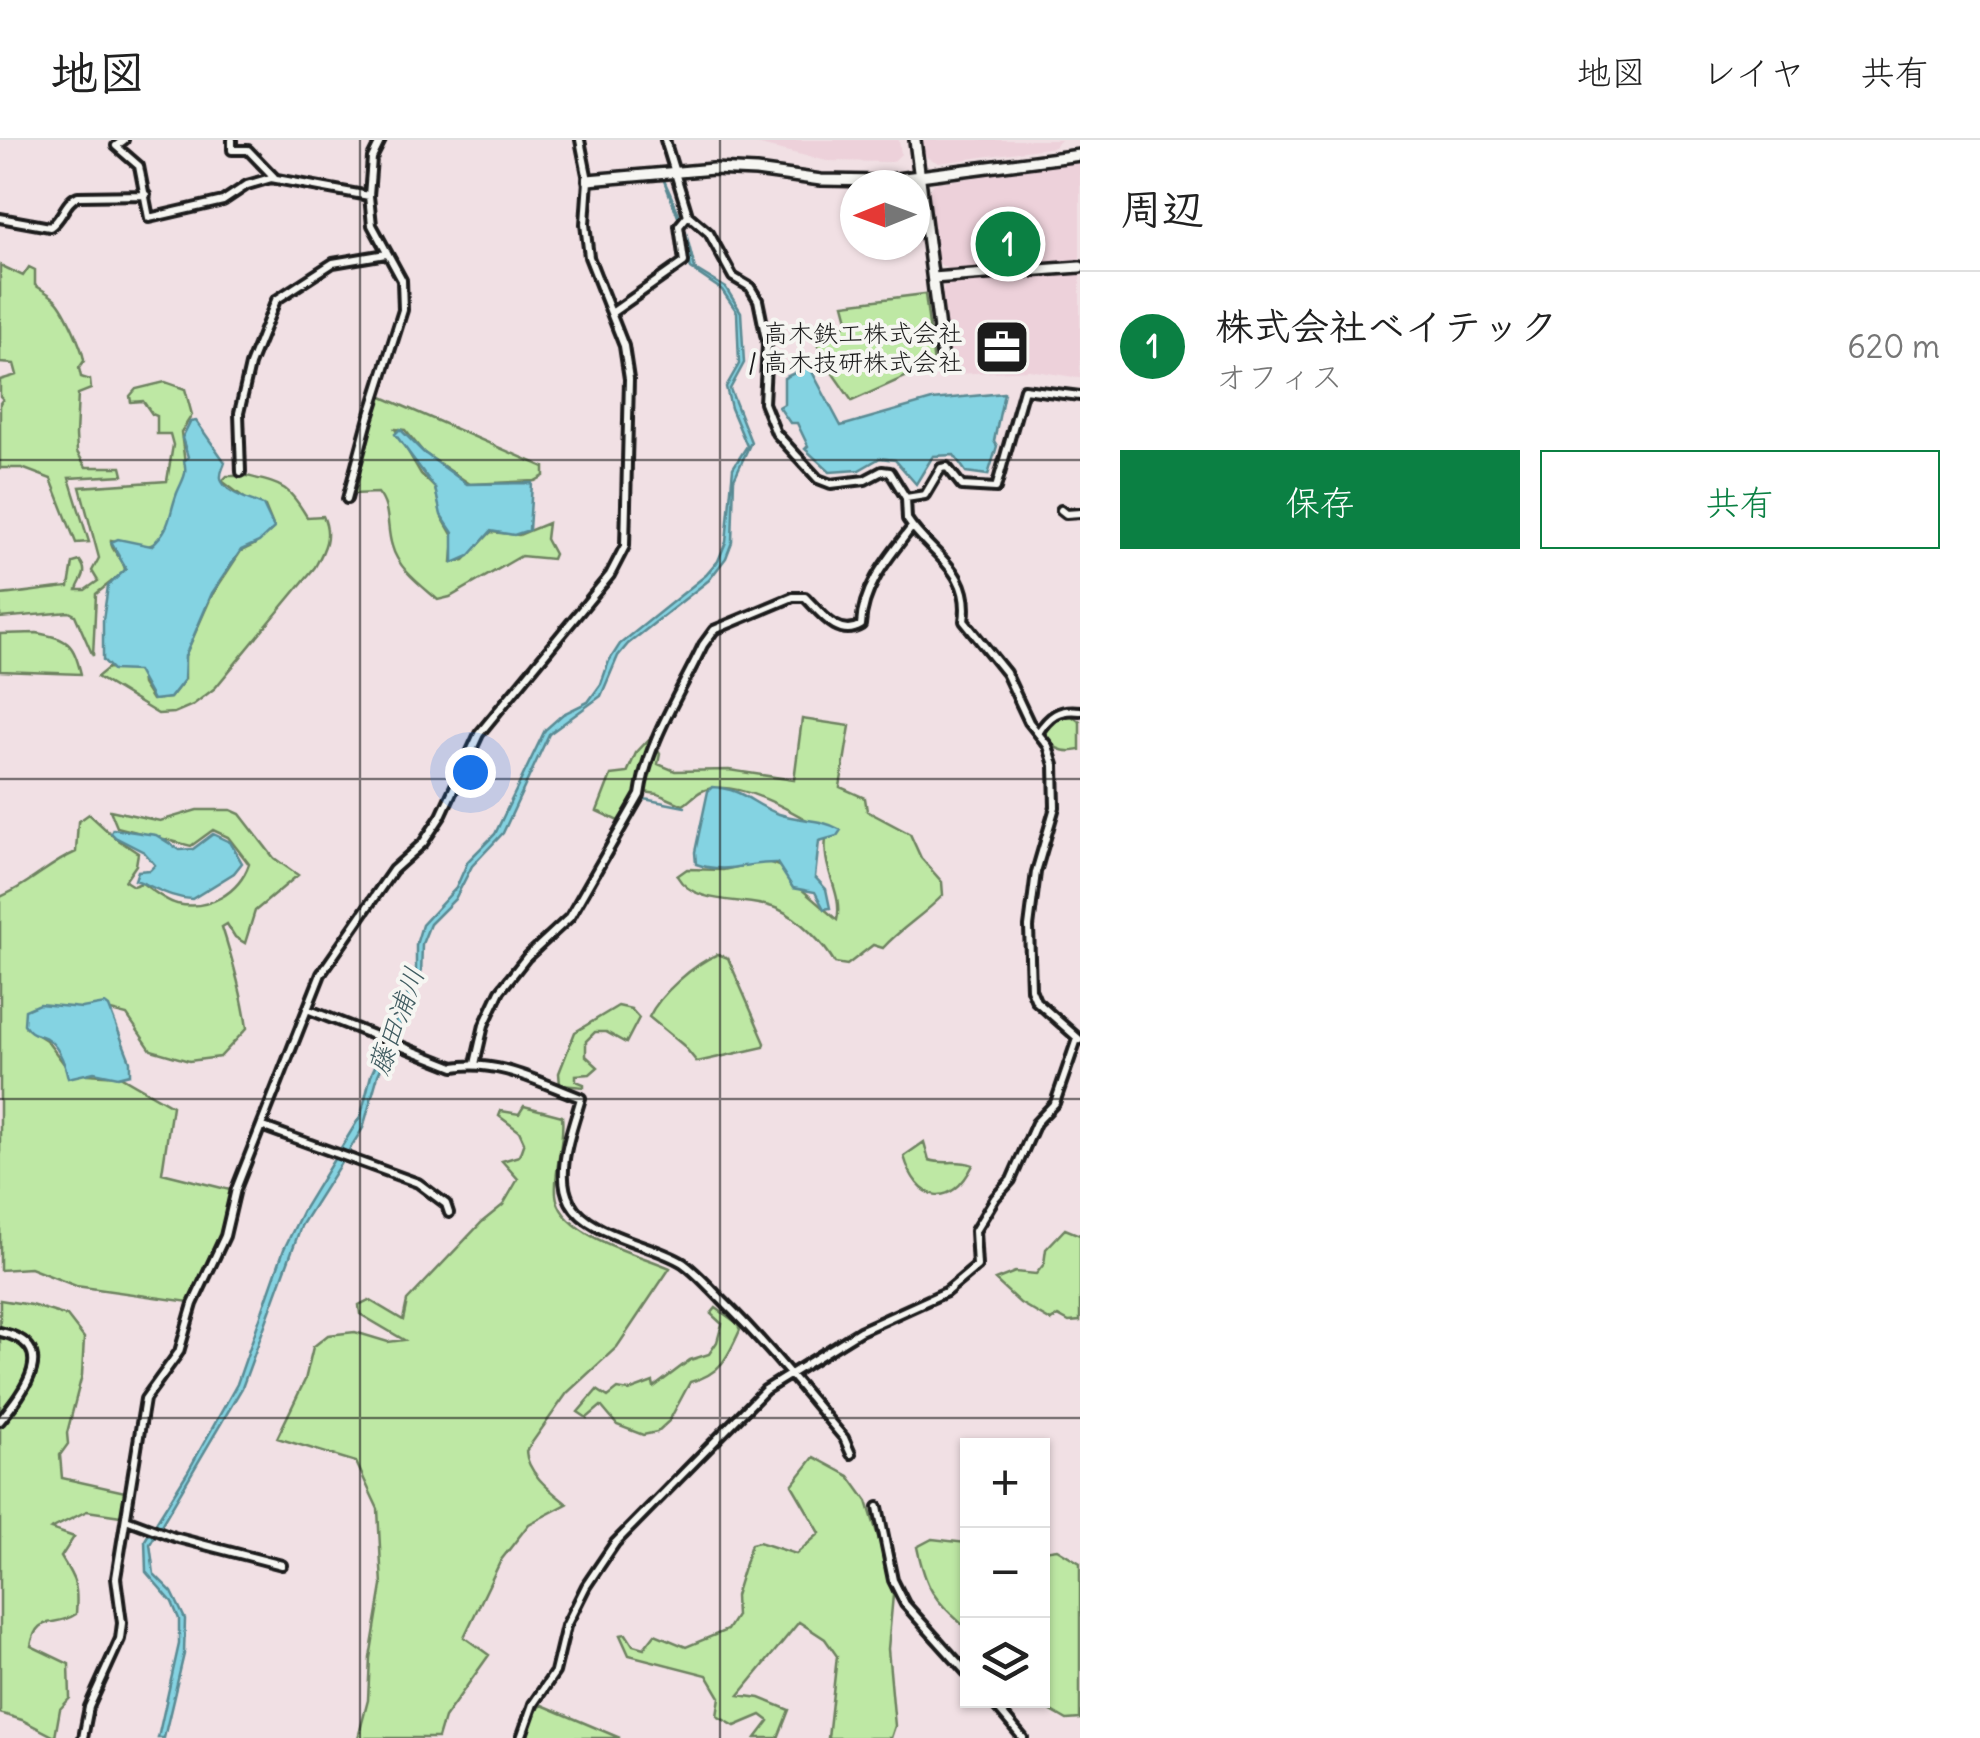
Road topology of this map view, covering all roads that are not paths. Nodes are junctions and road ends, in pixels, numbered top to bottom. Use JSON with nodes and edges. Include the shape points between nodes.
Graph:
{"nodes":[{"id":1,"x":124,"y":140,"type":"edge"},
{"id":2,"x":232,"y":140,"type":"edge"},
{"id":3,"x":255,"y":140,"type":"edge"},
{"id":4,"x":381,"y":140,"type":"edge"},
{"id":5,"x":580,"y":140,"type":"edge"},
{"id":6,"x":665,"y":140,"type":"edge"},
{"id":7,"x":915,"y":140,"type":"edge"},
{"id":8,"x":1073,"y":140,"type":"edge"},
{"id":9,"x":248,"y":150,"type":"junction"},
{"id":10,"x":1078,"y":155,"type":"edge"},
{"id":11,"x":673,"y":170,"type":"junction"},
{"id":12,"x":919,"y":170,"type":"edge"},
{"id":13,"x":930,"y":176,"type":"edge"},
{"id":14,"x":277,"y":180,"type":"junction"},
{"id":15,"x":588,"y":180,"type":"junction"},
{"id":16,"x":840,"y":181,"type":"edge"},
{"id":17,"x":146,"y":195,"type":"junction"},
{"id":18,"x":368,"y":196,"type":"junction"},
{"id":19,"x":0,"y":218,"type":"edge"},
{"id":20,"x":684,"y":220,"type":"junction"},
{"id":21,"x":930,"y":249,"type":"edge"},
{"id":22,"x":386,"y":254,"type":"junction"},
{"id":23,"x":1080,"y":267,"type":"edge"},
{"id":24,"x":934,"y":278,"type":"junction"},
{"id":25,"x":612,"y":312,"type":"junction"},
{"id":26,"x":944,"y":369,"type":"dead end"},
{"id":27,"x":1080,"y":396,"type":"edge"},
{"id":28,"x":241,"y":472,"type":"dead end"},
{"id":29,"x":906,"y":498,"type":"junction"},
{"id":30,"x":348,"y":499,"type":"dead end"},
{"id":31,"x":1061,"y":510,"type":"dead end"},
{"id":32,"x":1080,"y":514,"type":"edge"},
{"id":33,"x":912,"y":528,"type":"junction"},
{"id":34,"x":1080,"y":711,"type":"edge"},
{"id":35,"x":1038,"y":733,"type":"junction"},
{"id":36,"x":307,"y":1008,"type":"junction"},
{"id":37,"x":1078,"y":1040,"type":"edge"},
{"id":38,"x":475,"y":1064,"type":"junction"},
{"id":39,"x":261,"y":1126,"type":"junction"},
{"id":40,"x":449,"y":1213,"type":"dead end"},
{"id":41,"x":0,"y":1332,"type":"edge"},
{"id":42,"x":789,"y":1373,"type":"junction"},
{"id":43,"x":0,"y":1421,"type":"edge"},
{"id":44,"x":851,"y":1454,"type":"dead end"},
{"id":45,"x":878,"y":1507,"type":"dead end"},
{"id":46,"x":126,"y":1519,"type":"junction"},
{"id":47,"x":282,"y":1565,"type":"dead end"},
{"id":48,"x":960,"y":1665,"type":"edge"},
{"id":49,"x":998,"y":1708,"type":"edge"},
{"id":50,"x":83,"y":1738,"type":"edge"},
{"id":51,"x":521,"y":1738,"type":"edge"},
{"id":52,"x":1023,"y":1738,"type":"edge"}],
"edges":[{"from":1,"to":17,"type":"street","via":[[116,146],[139,166]]},
{"from":2,"to":9,"type":"street","via":[[232,150]]},
{"from":3,"to":9,"type":"street"},
{"from":4,"to":18,"type":"street"},
{"from":5,"to":15,"type":"street"},
{"from":6,"to":11,"type":"street"},
{"from":7,"to":12,"type":"street"},
{"from":8,"to":10,"type":"street"},
{"from":9,"to":14,"type":"street"},
{"from":10,"to":13,"type":"street"},
{"from":11,"to":15,"type":"street"},
{"from":11,"to":16,"type":"street","via":[[756,170]]},
{"from":11,"to":20,"type":"street"},
{"from":14,"to":17,"type":"street","via":[[248,185],[196,210],[149,218]]},
{"from":14,"to":18,"type":"street"},
{"from":15,"to":25,"type":"street","via":[[589,257]]},
{"from":17,"to":19,"type":"street","via":[[78,196],[50,226]]},
{"from":18,"to":22,"type":"street"},
{"from":20,"to":25,"type":"street","via":[[684,262]]},
{"from":20,"to":29,"type":"street","via":[[710,233],[733,277],[758,300],[767,344],[764,402],[776,433],[818,479],[865,480],[882,470]]},
{"from":21,"to":24,"type":"street"},
{"from":22,"to":28,"type":"street","via":[[333,263],[276,300],[239,414]]},
{"from":22,"to":30,"type":"street","via":[[402,280],[403,310]]},
{"from":23,"to":24,"type":"street"},
{"from":24,"to":26,"type":"street"},
{"from":25,"to":36,"type":"street","via":[[630,379],[625,546],[618,562],[479,734],[442,816],[363,912],[321,974]]},
{"from":27,"to":29,"type":"street","via":[[1024,389],[996,488],[962,486],[941,468],[925,495]]},
{"from":29,"to":33,"type":"street"},
{"from":31,"to":32,"type":"street"},
{"from":33,"to":35,"type":"street","via":[[950,564],[964,620],[1006,673]]},
{"from":33,"to":38,"type":"street","via":[[882,566],[862,604],[861,625],[852,630],[793,596],[714,630],[655,745],[640,795],[570,917],[500,991]]},
{"from":34,"to":35,"type":"street","via":[[1060,711]]},
{"from":35,"to":37,"type":"street","via":[[1054,765],[1056,794],[1036,872],[1031,989]]},
{"from":36,"to":38,"type":"street","via":[[454,1068]]},
{"from":36,"to":39,"type":"street"},
{"from":37,"to":42,"type":"street","via":[[1062,1089],[975,1231],[977,1266],[946,1292],[860,1330]]},
{"from":38,"to":42,"type":"street","via":[[581,1098],[565,1162],[570,1203],[594,1226],[686,1266]]},
{"from":39,"to":40,"type":"street","via":[[418,1183]]},
{"from":39,"to":46,"type":"street","via":[[179,1352],[145,1399]]},
{"from":41,"to":43,"type":"street","via":[[23,1340],[33,1354],[32,1376]]},
{"from":42,"to":44,"type":"street"},
{"from":42,"to":51,"type":"street","via":[[615,1543],[566,1626],[555,1672],[532,1704]]},
{"from":45,"to":48,"type":"street","via":[[904,1604]]},
{"from":46,"to":47,"type":"street"},
{"from":46,"to":50,"type":"street","via":[[116,1578],[120,1639]]},
{"from":49,"to":52,"type":"street"}]}
